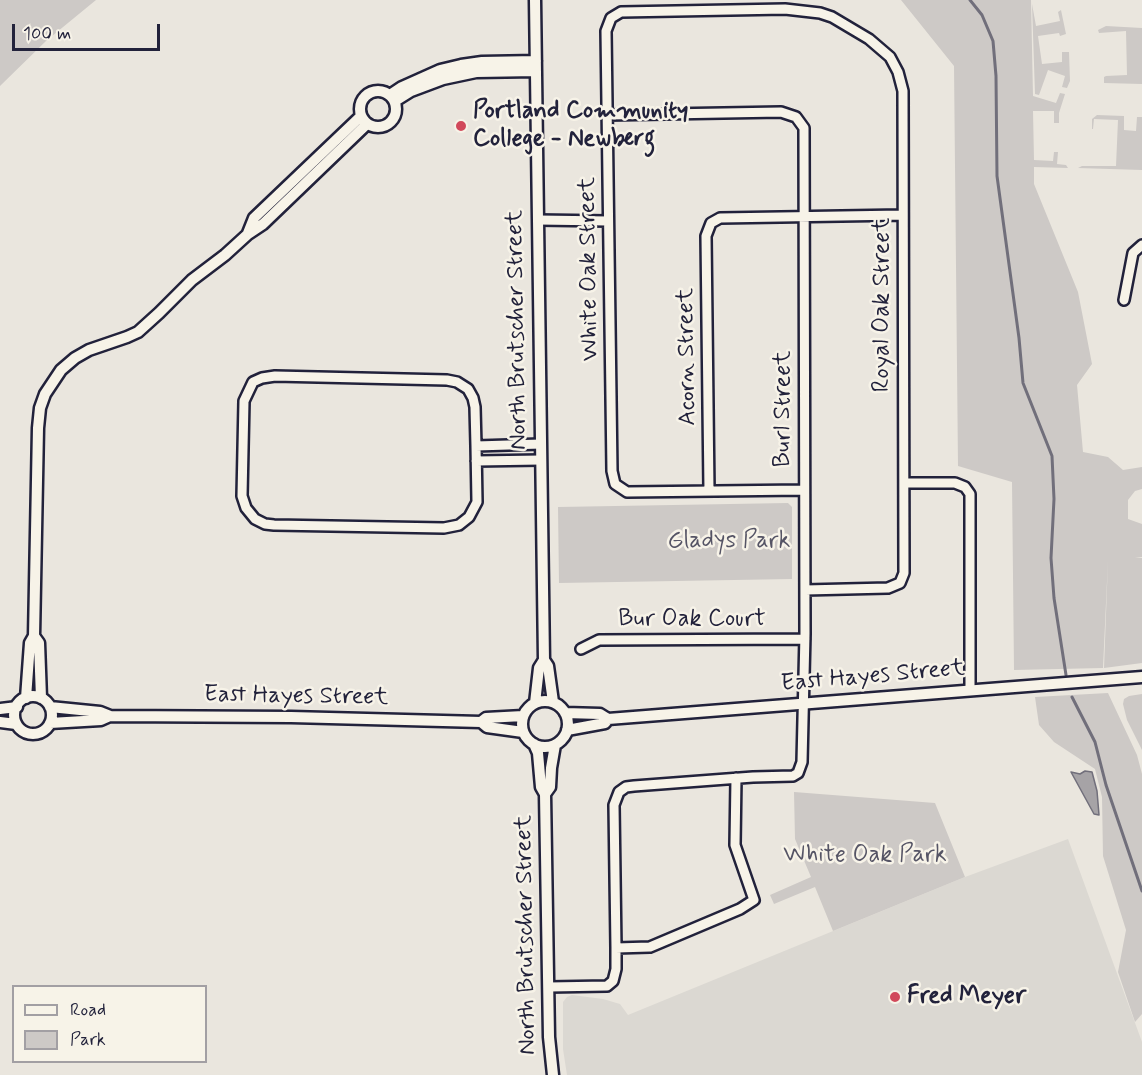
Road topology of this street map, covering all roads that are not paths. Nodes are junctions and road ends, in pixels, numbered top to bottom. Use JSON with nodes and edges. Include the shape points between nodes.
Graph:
{"nodes":[{"id":1,"x":535,"y":0,"type":"edge"},
{"id":2,"x":611,"y":18,"type":"joint"},
{"id":3,"x":536,"y":66,"type":"junction"},
{"id":4,"x":393,"y":98,"type":"junction"},
{"id":5,"x":608,"y":115,"type":"junction"},
{"id":6,"x":364,"y":120,"type":"junction"},
{"id":7,"x":902,"y":215,"type":"junction"},
{"id":8,"x":804,"y":217,"type":"junction"},
{"id":9,"x":538,"y":220,"type":"junction"},
{"id":10,"x":608,"y":220,"type":"junction"},
{"id":11,"x":1142,"y":245,"type":"edge"},
{"id":12,"x":1124,"y":300,"type":"dead end"},
{"id":13,"x":541,"y":444,"type":"junction"},
{"id":14,"x":476,"y":446,"type":"junction"},
{"id":15,"x":541,"y":460,"type":"junction"},
{"id":16,"x":476,"y":461,"type":"junction"},
{"id":17,"x":904,"y":483,"type":"junction"},
{"id":18,"x":804,"y":490,"type":"junction"},
{"id":19,"x":709,"y":491,"type":"junction"},
{"id":20,"x":805,"y":590,"type":"junction"},
{"id":21,"x":34,"y":636,"type":"junction"},
{"id":22,"x":805,"y":639,"type":"junction"},
{"id":23,"x":581,"y":649,"type":"dead end"},
{"id":24,"x":544,"y":660,"type":"junction"},
{"id":25,"x":1142,"y":677,"type":"edge"},
{"id":26,"x":970,"y":690,"type":"junction"},
{"id":27,"x":26,"y":698,"type":"junction"},
{"id":28,"x":41,"y":698,"type":"junction"},
{"id":29,"x":554,"y":702,"type":"junction"},
{"id":30,"x":535,"y":703,"type":"junction"},
{"id":31,"x":804,"y":703,"type":"junction"},
{"id":32,"x":16,"y":707,"type":"junction"},
{"id":33,"x":50,"y":707,"type":"junction"},
{"id":34,"x":0,"y":709,"type":"edge"},
{"id":35,"x":565,"y":713,"type":"junction"},
{"id":36,"x":110,"y":716,"type":"junction"},
{"id":37,"x":523,"y":716,"type":"junction"},
{"id":38,"x":608,"y":719,"type":"junction"},
{"id":39,"x":0,"y":722,"type":"edge"},
{"id":40,"x":481,"y":722,"type":"junction"},
{"id":41,"x":51,"y":723,"type":"junction"},
{"id":42,"x":16,"y":724,"type":"junction"},
{"id":43,"x":567,"y":730,"type":"junction"},
{"id":44,"x":523,"y":732,"type":"junction"},
{"id":45,"x":534,"y":744,"type":"junction"},
{"id":46,"x":555,"y":745,"type":"junction"},
{"id":47,"x":736,"y":778,"type":"junction"},
{"id":48,"x":545,"y":794,"type":"junction"},
{"id":49,"x":616,"y":948,"type":"junction"},
{"id":50,"x":549,"y":987,"type":"junction"},
{"id":51,"x":553,"y":1075,"type":"edge"}],
"edges":[{"from":1,"to":3,"type":"street","name":"North Brutscher Street"},
{"from":2,"to":5,"type":"street","name":"White Oak Street","via":[[606,31]]},
{"from":2,"to":7,"type":"street","name":"Royal Oak Street","via":[[621,12],[807,10],[832,17],[869,39],[890,57],[903,91]]},
{"from":3,"to":4,"type":"street","via":[[482,62],[461,65],[402,87]]},
{"from":3,"to":9,"type":"street","name":"North Brutscher Street"},
{"from":4,"to":6,"type":"street","via":[[397,109],[392,121],[376,127]]},
{"from":4,"to":6,"type":"street","via":[[382,90],[369,93],[360,103]]},
{"from":5,"to":8,"type":"street","name":"Burl Street","via":[[781,112],[796,117],[804,128]]},
{"from":5,"to":10,"type":"street","name":"White Oak Street"},
{"from":6,"to":21,"type":"street","via":[[263,224],[192,280],[159,314],[138,332],[75,358],[61,370],[45,394],[38,428]]},
{"from":7,"to":8,"type":"street"},
{"from":7,"to":17,"type":"street","name":"Royal Oak Street"},
{"from":8,"to":18,"type":"street","name":"Burl Street"},
{"from":8,"to":19,"type":"street","name":"Acorn Street","via":[[720,218],[711,223],[706,236]]},
{"from":9,"to":10,"type":"street"},
{"from":9,"to":13,"type":"street","name":"North Brutscher Street"},
{"from":10,"to":19,"type":"street","name":"White Oak Street","via":[[615,484],[627,492]]},
{"from":11,"to":12,"type":"street","via":[[1133,253]]},
{"from":13,"to":14,"type":"street"},
{"from":13,"to":15,"type":"street","name":"North Brutscher Street"},
{"from":14,"to":16,"type":"street"},
{"from":14,"to":16,"type":"street","via":[[473,398],[457,382],[262,378],[253,382],[244,401],[242,496],[255,519],[265,524],[444,528],[459,525],[470,517],[477,502]]},
{"from":15,"to":16,"type":"street"},
{"from":15,"to":24,"type":"street","name":"North Brutscher Street"},
{"from":17,"to":20,"type":"street","name":"Royal Oak Street","via":[[904,573],[900,583],[888,588]]},
{"from":17,"to":26,"type":"street","via":[[955,483],[970,494]]},
{"from":18,"to":19,"type":"street"},
{"from":18,"to":20,"type":"street","name":"Burl Street"},
{"from":20,"to":22,"type":"street","name":"Burl Street"},
{"from":21,"to":27,"type":"street","via":[[30,643]]},
{"from":21,"to":28,"type":"street","via":[[39,643]]},
{"from":22,"to":23,"type":"street","name":"Bur Oak Court","via":[[599,640]]},
{"from":22,"to":31,"type":"street","name":"Burl Street"},
{"from":24,"to":29,"type":"street","name":"North Brutscher Street"},
{"from":24,"to":30,"type":"street","name":"North Brutscher Street","via":[[539,668]]},
{"from":25,"to":26,"type":"street","name":"East Hayes Street"},
{"from":26,"to":31,"type":"street","name":"East Hayes Street"},
{"from":27,"to":28,"type":"street"},
{"from":27,"to":32,"type":"street"},
{"from":28,"to":33,"type":"street"},
{"from":29,"to":30,"type":"street"},
{"from":29,"to":35,"type":"street"},
{"from":30,"to":37,"type":"street"},
{"from":31,"to":38,"type":"street","name":"East Hayes Street"},
{"from":31,"to":47,"type":"street","name":"Burl Street","via":[[802,762],[798,773],[786,777]]},
{"from":32,"to":34,"type":"street"},
{"from":32,"to":42,"type":"street"},
{"from":33,"to":36,"type":"street","name":"East Hayes Street"},
{"from":33,"to":41,"type":"street"},
{"from":35,"to":38,"type":"street","name":"East Hayes Street","via":[[600,714]]},
{"from":35,"to":43,"type":"street"},
{"from":36,"to":40,"type":"street","name":"East Hayes Street"},
{"from":36,"to":41,"type":"street","name":"East Hayes Street"},
{"from":37,"to":40,"type":"street","name":"East Hayes Street","via":[[486,718]]},
{"from":37,"to":44,"type":"street"},
{"from":38,"to":43,"type":"street","name":"East Hayes Street","via":[[605,723]]},
{"from":39,"to":42,"type":"street"},
{"from":40,"to":44,"type":"street","name":"East Hayes Street","via":[[487,727]]},
{"from":41,"to":42,"type":"street","via":[[34,734]]},
{"from":43,"to":46,"type":"street"},
{"from":44,"to":45,"type":"street"},
{"from":45,"to":46,"type":"street"},
{"from":45,"to":48,"type":"street","name":"North Brutscher Street"},
{"from":46,"to":48,"type":"street","name":"North Brutscher Street","via":[[550,787]]},
{"from":47,"to":49,"type":"street","via":[[735,845],[754,900],[650,947]]},
{"from":47,"to":49,"type":"street","via":[[626,787],[619,792],[614,805]]},
{"from":48,"to":50,"type":"street","name":"North Brutscher Street"},
{"from":49,"to":50,"type":"street","via":[[613,981],[607,986]]},
{"from":50,"to":51,"type":"street","name":"North Brutscher Street"}]}
